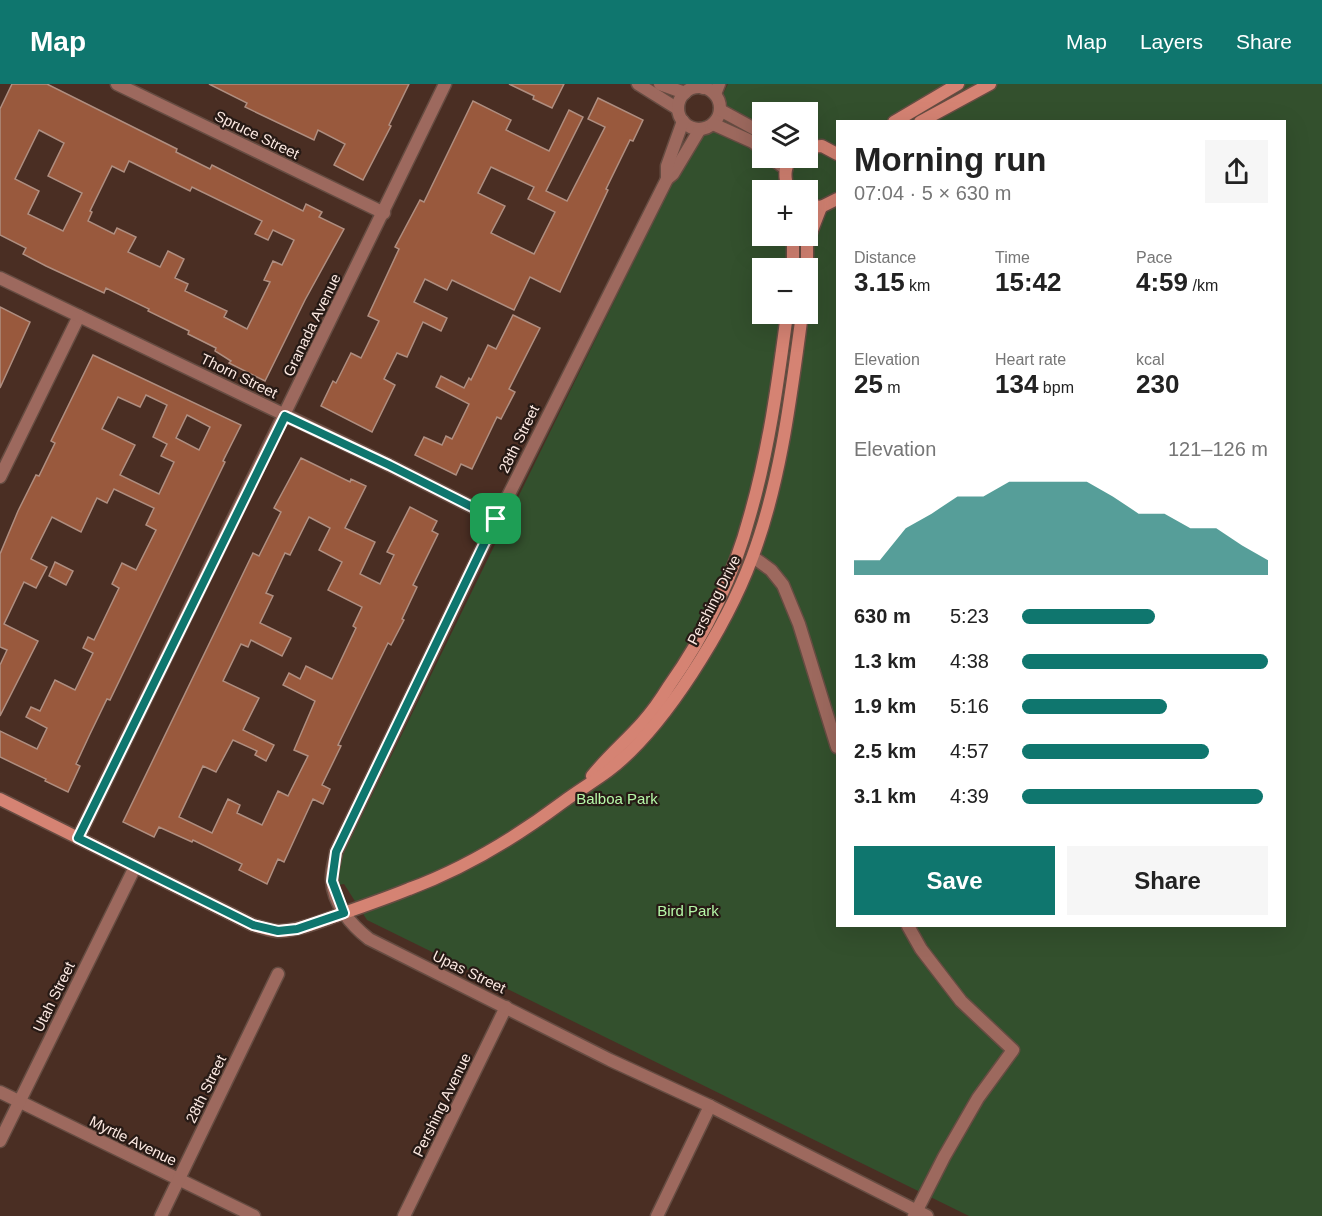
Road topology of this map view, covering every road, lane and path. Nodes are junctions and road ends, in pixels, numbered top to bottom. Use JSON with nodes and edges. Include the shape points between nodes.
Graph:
{"nodes":[{"id":1,"x":117,"y":84,"type":"edge"},
{"id":2,"x":445,"y":84,"type":"edge"},
{"id":3,"x":638,"y":84,"type":"edge"},
{"id":4,"x":660,"y":84,"type":"edge"},
{"id":5,"x":958,"y":84,"type":"edge"},
{"id":6,"x":990,"y":84,"type":"edge"},
{"id":7,"x":704,"y":86,"type":"edge"},
{"id":8,"x":717,"y":89,"type":"edge"},
{"id":9,"x":685,"y":93,"type":"junction"},
{"id":10,"x":720,"y":110,"type":"junction"},
{"id":11,"x":681,"y":116,"type":"junction"},
{"id":12,"x":897,"y":120,"type":"edge"},
{"id":13,"x":924,"y":120,"type":"edge"},
{"id":14,"x":713,"y":124,"type":"junction"},
{"id":15,"x":752,"y":128,"type":"edge"},
{"id":16,"x":700,"y":129,"type":"junction"},
{"id":17,"x":752,"y":143,"type":"edge"},
{"id":18,"x":818,"y":146,"type":"edge"},
{"id":19,"x":834,"y":150,"type":"edge"},
{"id":20,"x":786,"y":169,"type":"edge"},
{"id":21,"x":667,"y":179,"type":"junction"},
{"id":22,"x":786,"y":180,"type":"edge"},
{"id":23,"x":836,"y":200,"type":"edge"},
{"id":24,"x":818,"y":207,"type":"edge"},
{"id":25,"x":821,"y":207,"type":"junction"},
{"id":26,"x":384,"y":213,"type":"junction"},
{"id":27,"x":807,"y":258,"type":"edge"},
{"id":28,"x":0,"y":278,"type":"edge"},
{"id":29,"x":79,"y":316,"type":"junction"},
{"id":30,"x":786,"y":324,"type":"edge"},
{"id":31,"x":800,"y":324,"type":"edge"},
{"id":32,"x":777,"y":383,"type":"junction"},
{"id":33,"x":285,"y":416,"type":"junction"},
{"id":34,"x":0,"y":477,"type":"edge"},
{"id":35,"x":496,"y":519,"type":"junction"},
{"id":36,"x":753,"y":556,"type":"junction"},
{"id":37,"x":836,"y":744,"type":"edge"},
{"id":38,"x":584,"y":786,"type":"junction"},
{"id":39,"x":0,"y":799,"type":"edge"},
{"id":40,"x":78,"y":838,"type":"junction"},
{"id":41,"x":135,"y":867,"type":"junction"},
{"id":42,"x":344,"y":913,"type":"junction"},
{"id":43,"x":909,"y":927,"type":"edge"},
{"id":44,"x":278,"y":974,"type":"dead end"},
{"id":45,"x":506,"y":1007,"type":"junction"},
{"id":46,"x":0,"y":1092,"type":"edge"},
{"id":47,"x":19,"y":1102,"type":"junction"},
{"id":48,"x":710,"y":1106,"type":"junction"},
{"id":49,"x":0,"y":1141,"type":"edge"},
{"id":50,"x":178,"y":1180,"type":"junction"},
{"id":51,"x":919,"y":1214,"type":"edge"},
{"id":52,"x":161,"y":1216,"type":"edge"},
{"id":53,"x":254,"y":1216,"type":"edge"},
{"id":54,"x":404,"y":1216,"type":"edge"},
{"id":55,"x":657,"y":1216,"type":"edge"}],
"edges":[{"from":1,"to":26,"type":"street","name":"Spruce Street"},
{"from":2,"to":26,"type":"street","name":"Granada Avenue"},
{"from":3,"to":11,"type":"street"},
{"from":4,"to":9,"type":"street"},
{"from":5,"to":12,"type":"main road"},
{"from":6,"to":13,"type":"main road"},
{"from":7,"to":8,"type":"street"},
{"from":7,"to":9,"type":"street"},
{"from":8,"to":10,"type":"street"},
{"from":9,"to":11,"type":"street","via":[[681,98]]},
{"from":10,"to":14,"type":"street"},
{"from":10,"to":15,"type":"street"},
{"from":11,"to":16,"type":"street"},
{"from":11,"to":21,"type":"street","name":"28th Street"},
{"from":14,"to":16,"type":"street"},
{"from":14,"to":17,"type":"street"},
{"from":16,"to":21,"type":"street","name":"28th Street"},
{"from":18,"to":19,"type":"main road"},
{"from":20,"to":22,"type":"main road"},
{"from":21,"to":35,"type":"street","name":"28th Street"},
{"from":23,"to":25,"type":"main road"},
{"from":24,"to":25,"type":"main road"},
{"from":25,"to":27,"type":"main road","via":[[807,243]]},
{"from":26,"to":33,"type":"street","name":"Granada Avenue"},
{"from":28,"to":29,"type":"street","name":"Thorn Street"},
{"from":29,"to":33,"type":"street","name":"Thorn Street"},
{"from":29,"to":34,"type":"street"},
{"from":30,"to":32,"type":"main road","name":"Pershing Drive"},
{"from":31,"to":36,"type":"main road","name":"Pershing Drive","via":[[776,472]]},
{"from":32,"to":36,"type":"main road","via":[[769,471],[750,544]]},
{"from":32,"to":38,"type":"main road","name":"Pershing Drive","via":[[750,514],[723,589],[670,686],[644,721]]},
{"from":33,"to":35,"type":"street","name":"Thorn Street"},
{"from":33,"to":40,"type":"street","name":"Granada Avenue"},
{"from":35,"to":42,"type":"street","name":"28th Street","via":[[336,852],[332,881]]},
{"from":36,"to":37,"type":"street","via":[[783,585]]},
{"from":36,"to":38,"type":"main road","name":"Pershing Drive","via":[[723,621],[665,711],[609,771]]},
{"from":38,"to":42,"type":"main road","name":"Pershing Drive","via":[[477,860],[440,878]]},
{"from":39,"to":40,"type":"main road"},
{"from":40,"to":41,"type":"main road"},
{"from":41,"to":42,"type":"main road","via":[[253,925],[278,931],[297,929]]},
{"from":41,"to":47,"type":"street","name":"Utah Street"},
{"from":42,"to":45,"type":"street","name":"Upas Street","via":[[369,939]]},
{"from":43,"to":51,"type":"street","via":[[961,1001],[1013,1050],[978,1098]]},
{"from":44,"to":50,"type":"street","name":"28th Street"},
{"from":45,"to":48,"type":"street","name":"Upas Street"},
{"from":45,"to":54,"type":"street","name":"Pershing Avenue"},
{"from":46,"to":47,"type":"street","name":"Myrtle Avenue"},
{"from":47,"to":49,"type":"street","name":"Utah Street"},
{"from":47,"to":50,"type":"street","name":"Myrtle Avenue"},
{"from":48,"to":51,"type":"street","name":"Upas Street"},
{"from":48,"to":55,"type":"street"},
{"from":50,"to":52,"type":"street","name":"28th Street"},
{"from":50,"to":53,"type":"street","name":"Myrtle Avenue"}]}
